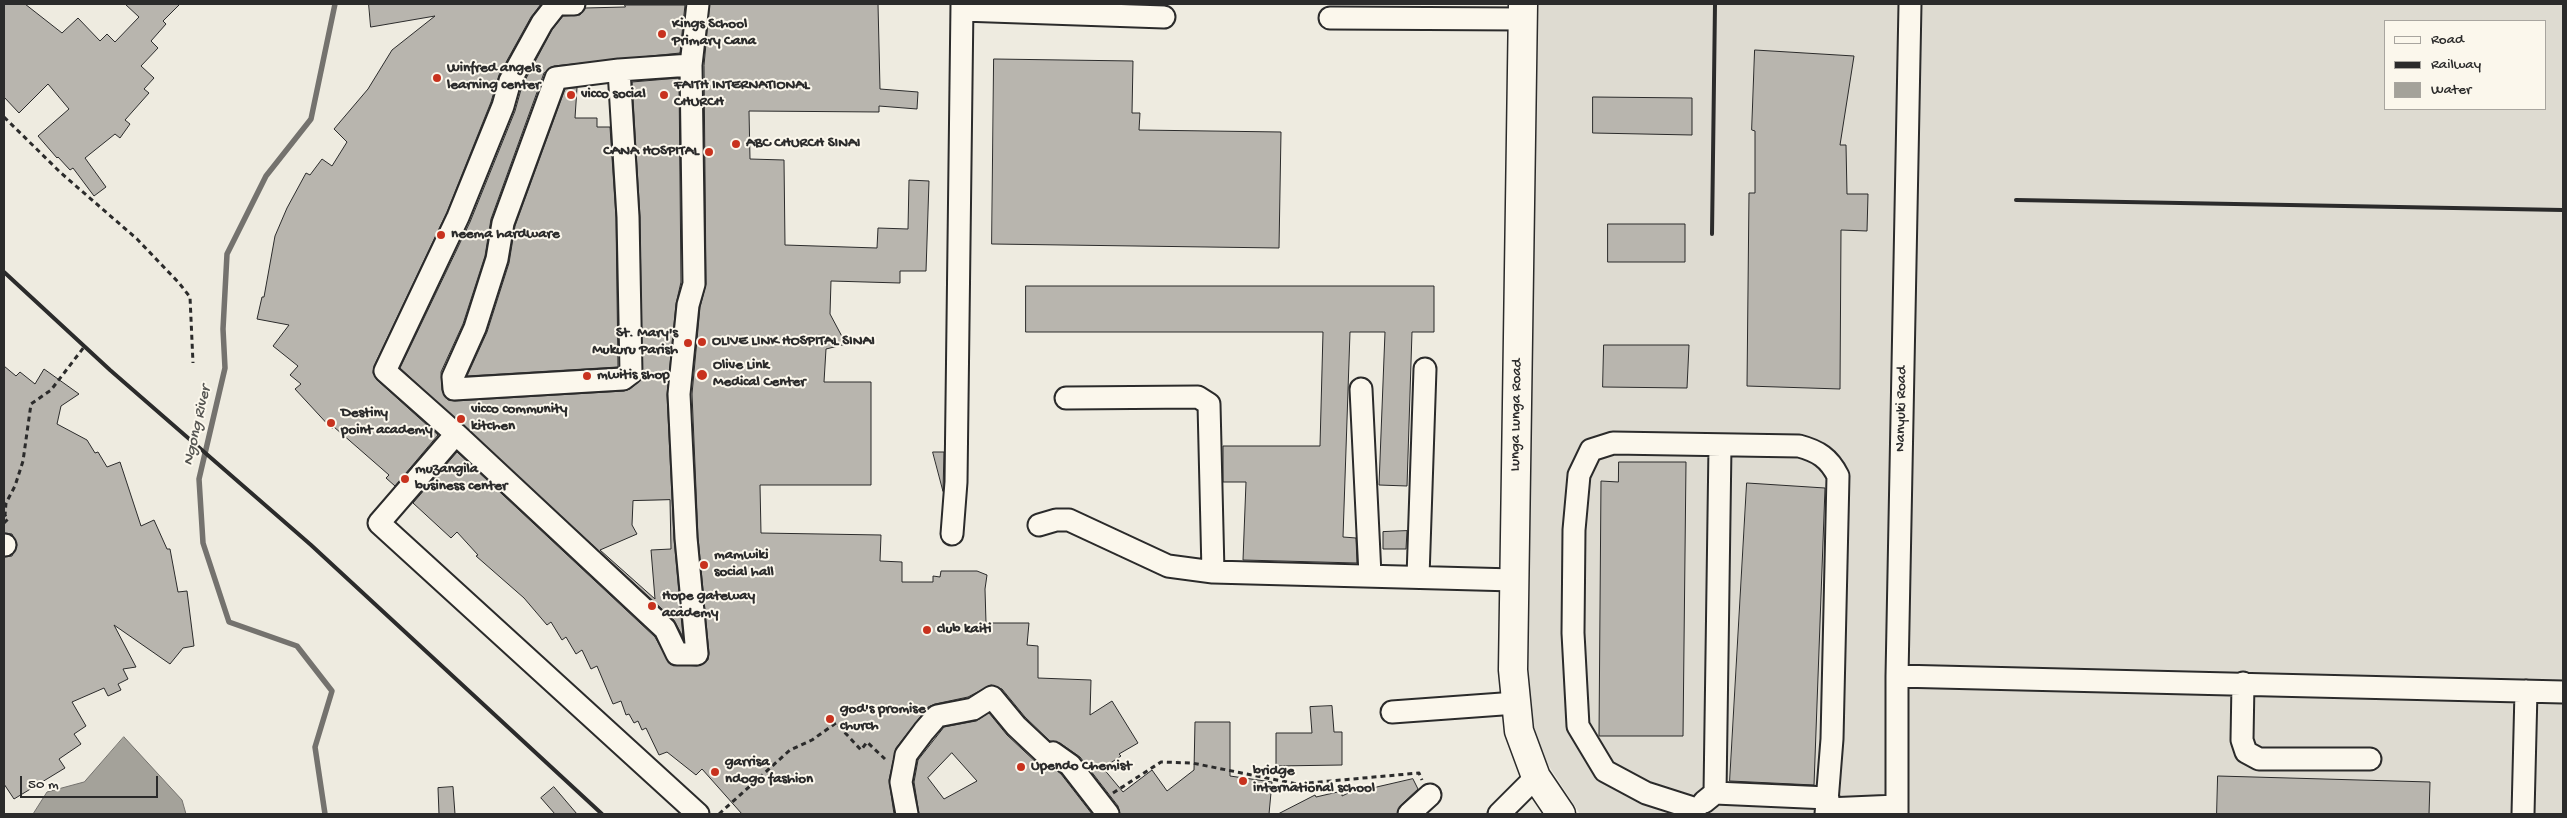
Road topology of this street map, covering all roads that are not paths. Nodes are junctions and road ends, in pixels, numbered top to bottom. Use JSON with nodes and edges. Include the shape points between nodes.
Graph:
{"nodes":[{"id":1,"x":574,"y":4,"type":"edge"},
{"id":2,"x":698,"y":4,"type":"edge"},
{"id":3,"x":1910,"y":4,"type":"edge"},
{"id":4,"x":962,"y":7,"type":"edge"},
{"id":5,"x":1523,"y":11,"type":"edge"},
{"id":6,"x":1164,"y":17,"type":"dead end"},
{"id":7,"x":1330,"y":18,"type":"dead end"},
{"id":8,"x":691,"y":65,"type":"junction"},
{"id":9,"x":619,"y":70,"type":"junction"},
{"id":10,"x":1425,"y":368,"type":"dead end"},
{"id":11,"x":1361,"y":389,"type":"dead end"},
{"id":12,"x":1066,"y":398,"type":"dead end"},
{"id":13,"x":456,"y":434,"type":"junction"},
{"id":14,"x":1720,"y":446,"type":"junction"},
{"id":15,"x":1039,"y":525,"type":"dead end"},
{"id":16,"x":952,"y":534,"type":"dead end"},
{"id":17,"x":1213,"y":572,"type":"junction"},
{"id":18,"x":1370,"y":575,"type":"junction"},
{"id":19,"x":1418,"y":577,"type":"junction"},
{"id":20,"x":1514,"y":580,"type":"junction"},
{"id":21,"x":1897,"y":676,"type":"junction"},
{"id":22,"x":2243,"y":683,"type":"junction"},
{"id":23,"x":2526,"y":691,"type":"junction"},
{"id":24,"x":2563,"y":692,"type":"edge"},
{"id":25,"x":1516,"y":703,"type":"junction"},
{"id":26,"x":1392,"y":712,"type":"dead end"},
{"id":27,"x":2370,"y":759,"type":"dead end"},
{"id":28,"x":1536,"y":777,"type":"junction"},
{"id":29,"x":1715,"y":793,"type":"junction"},
{"id":30,"x":1430,"y":795,"type":"road end"},
{"id":31,"x":1827,"y":807,"type":"edge"},
{"id":32,"x":1104,"y":809,"type":"edge"},
{"id":33,"x":1897,"y":810,"type":"edge"},
{"id":34,"x":1694,"y":812,"type":"edge"},
{"id":35,"x":698,"y":814,"type":"edge"},
{"id":36,"x":907,"y":814,"type":"edge"},
{"id":37,"x":1409,"y":814,"type":"edge"},
{"id":38,"x":1499,"y":814,"type":"edge"},
{"id":39,"x":1561,"y":814,"type":"edge"},
{"id":40,"x":2523,"y":814,"type":"edge"}],
"edges":[{"from":1,"to":13,"type":"street","via":[[556,4],[510,80],[503,106],[458,217],[385,371]]},
{"from":2,"to":8,"type":"street"},
{"from":3,"to":21,"type":"street","name":"Nanyuki Road"},
{"from":4,"to":6,"type":"street"},
{"from":4,"to":16,"type":"street","via":[[956,482]]},
{"from":5,"to":7,"type":"street"},
{"from":5,"to":20,"type":"main road","name":"Lunga Lunga Road"},
{"from":8,"to":9,"type":"street"},
{"from":8,"to":13,"type":"street","via":[[694,284],[688,304],[679,394],[686,538],[697,654],[677,654],[665,629]]},
{"from":9,"to":9,"type":"street","via":[[556,78],[506,215],[497,259],[476,328],[453,377],[454,389],[623,378],[632,373],[628,217]]},
{"from":10,"to":19,"type":"street"},
{"from":11,"to":18,"type":"street"},
{"from":12,"to":17,"type":"street","via":[[1198,397],[1208,404]]},
{"from":13,"to":35,"type":"street","via":[[379,523]]},
{"from":14,"to":29,"type":"street"},
{"from":14,"to":31,"type":"street","via":[[1808,448],[1818,451],[1832,464],[1838,476],[1832,739]]},
{"from":14,"to":34,"type":"street","via":[[1612,443],[1592,450],[1579,475],[1574,530],[1573,633],[1578,726],[1605,771],[1646,793]]},
{"from":15,"to":17,"type":"street","via":[[1069,520],[1168,566]]},
{"from":17,"to":18,"type":"street"},
{"from":18,"to":19,"type":"street"},
{"from":19,"to":20,"type":"street"},
{"from":20,"to":25,"type":"main road","name":"Lunga Lunga Road"},
{"from":21,"to":22,"type":"street"},
{"from":21,"to":33,"type":"street","name":"Nanyuki Road"},
{"from":22,"to":23,"type":"street"},
{"from":22,"to":27,"type":"street","via":[[2242,740],[2246,752],[2259,759]]},
{"from":23,"to":24,"type":"street"},
{"from":23,"to":40,"type":"street"},
{"from":25,"to":26,"type":"street"},
{"from":25,"to":28,"type":"main road","name":"Lunga Lunga Road","via":[[1519,731]]},
{"from":28,"to":38,"type":"street"},
{"from":28,"to":39,"type":"main road","name":"Lunga Lunga Road"},
{"from":29,"to":31,"type":"street"},
{"from":29,"to":34,"type":"street"},
{"from":30,"to":37,"type":"street"},
{"from":31,"to":33,"type":"street"},
{"from":32,"to":36,"type":"street","via":[[1070,765],[1053,753],[1048,756],[1016,726],[992,697],[972,709],[937,716],[906,755],[902,782]]}]}
